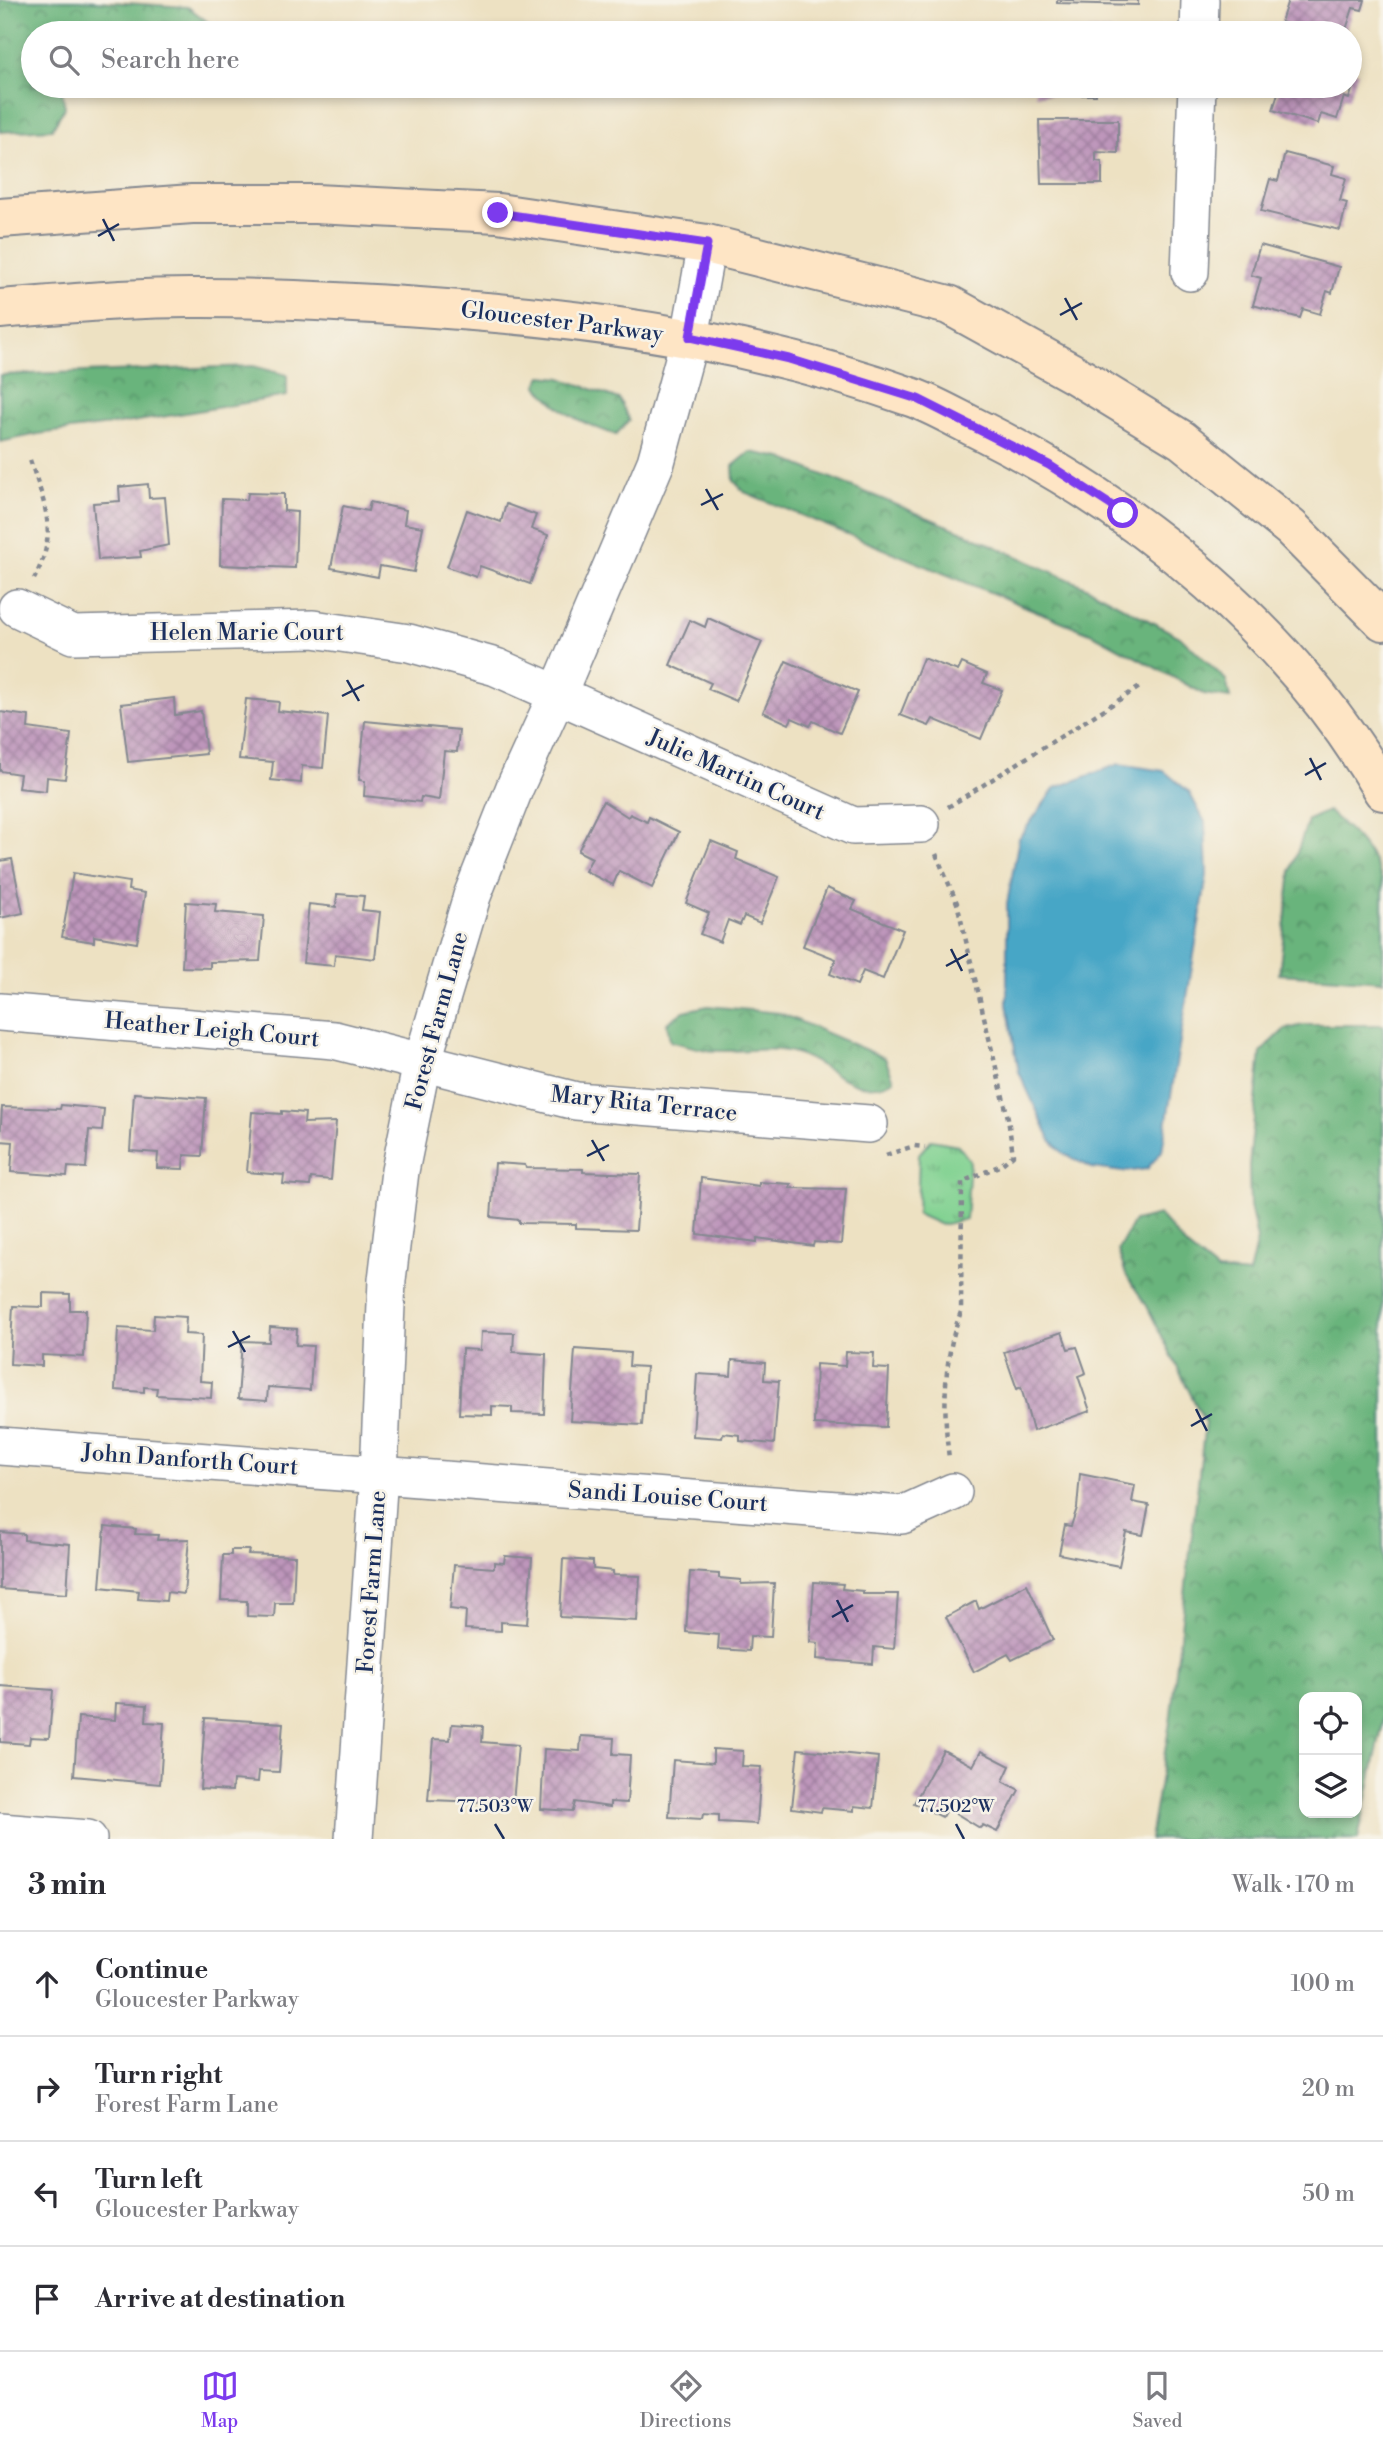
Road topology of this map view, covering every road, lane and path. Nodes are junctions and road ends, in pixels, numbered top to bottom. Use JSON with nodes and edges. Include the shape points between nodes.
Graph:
{"nodes":[{"id":1,"x":1200,"y":0,"type":"edge"},
{"id":2,"x":1199,"y":21,"type":"edge"},
{"id":3,"x":1197,"y":98,"type":"edge"},
{"id":4,"x":0,"y":218,"type":"edge"},
{"id":5,"x":707,"y":244,"type":"junction"},
{"id":6,"x":1190,"y":272,"type":"dead end"},
{"id":7,"x":0,"y":309,"type":"edge"},
{"id":8,"x":690,"y":337,"type":"junction"},
{"id":9,"x":30,"y":460,"type":"dead end"},
{"id":10,"x":18,"y":608,"type":"joint"},
{"id":11,"x":1383,"y":621,"type":"edge"},
{"id":12,"x":1143,"y":685,"type":"dead end"},
{"id":13,"x":557,"y":695,"type":"junction"},
{"id":14,"x":1383,"y":791,"type":"edge"},
{"id":15,"x":921,"y":824,"type":"junction"},
{"id":16,"x":0,"y":1012,"type":"edge"},
{"id":17,"x":422,"y":1063,"type":"junction"},
{"id":18,"x":874,"y":1141,"type":"joint"},
{"id":19,"x":925,"y":1147,"type":"dead end"},
{"id":20,"x":0,"y":1446,"type":"edge"},
{"id":21,"x":379,"y":1474,"type":"junction"},
{"id":22,"x":953,"y":1492,"type":"joint"},
{"id":23,"x":0,"y":1832,"type":"edge"},
{"id":24,"x":88,"y":1839,"type":"edge"},
{"id":25,"x":354,"y":1839,"type":"edge"}],
"edges":[{"from":1,"to":2,"type":"street"},
{"from":3,"to":6,"type":"street"},
{"from":4,"to":5,"type":"main road","via":[[192,204],[315,204],[498,213]]},
{"from":5,"to":8,"type":"street","name":"Forest Farm Lane"},
{"from":5,"to":11,"type":"main road","via":[[949,305],[1074,374],[1182,440],[1280,519]]},
{"from":7,"to":8,"type":"main road","name":"Gloucester Parkway","via":[[198,298],[302,300],[539,316]]},
{"from":8,"to":13,"type":"street","name":"Forest Farm Lane","via":[[656,462]]},
{"from":8,"to":14,"type":"main road","name":"Gloucester Parkway","via":[[789,359],[918,399],[1049,465],[1112,506],[1197,571],[1276,650],[1358,748]]},
{"from":9,"to":10,"type":"path","via":[[48,510],[50,533],[40,568]]},
{"from":10,"to":13,"type":"street","name":"Helen Marie Court","via":[[73,635],[313,629],[374,636],[496,667]]},
{"from":12,"to":15,"type":"path"},
{"from":13,"to":15,"type":"street","name":"Julie Martin Court","via":[[853,826]]},
{"from":13,"to":17,"type":"street","name":"Forest Farm Lane","via":[[514,787],[472,897]]},
{"from":15,"to":22,"type":"path","via":[[957,903],[1013,1155],[962,1182],[961,1312],[953,1332],[945,1408]]},
{"from":16,"to":17,"type":"street","name":"Heather Leigh Court","via":[[334,1040]]},
{"from":17,"to":18,"type":"street","name":"Mary Rita Terrace","via":[[576,1101]]},
{"from":17,"to":21,"type":"street","name":"Forest Farm Lane","via":[[400,1171],[387,1280]]},
{"from":18,"to":19,"type":"path"},
{"from":20,"to":21,"type":"street","name":"John Danforth Court"},
{"from":21,"to":22,"type":"street","name":"Sandi Louise Court","via":[[902,1515]]},
{"from":21,"to":25,"type":"street","name":"Forest Farm Lane"},
{"from":23,"to":24,"type":"street"}]}
